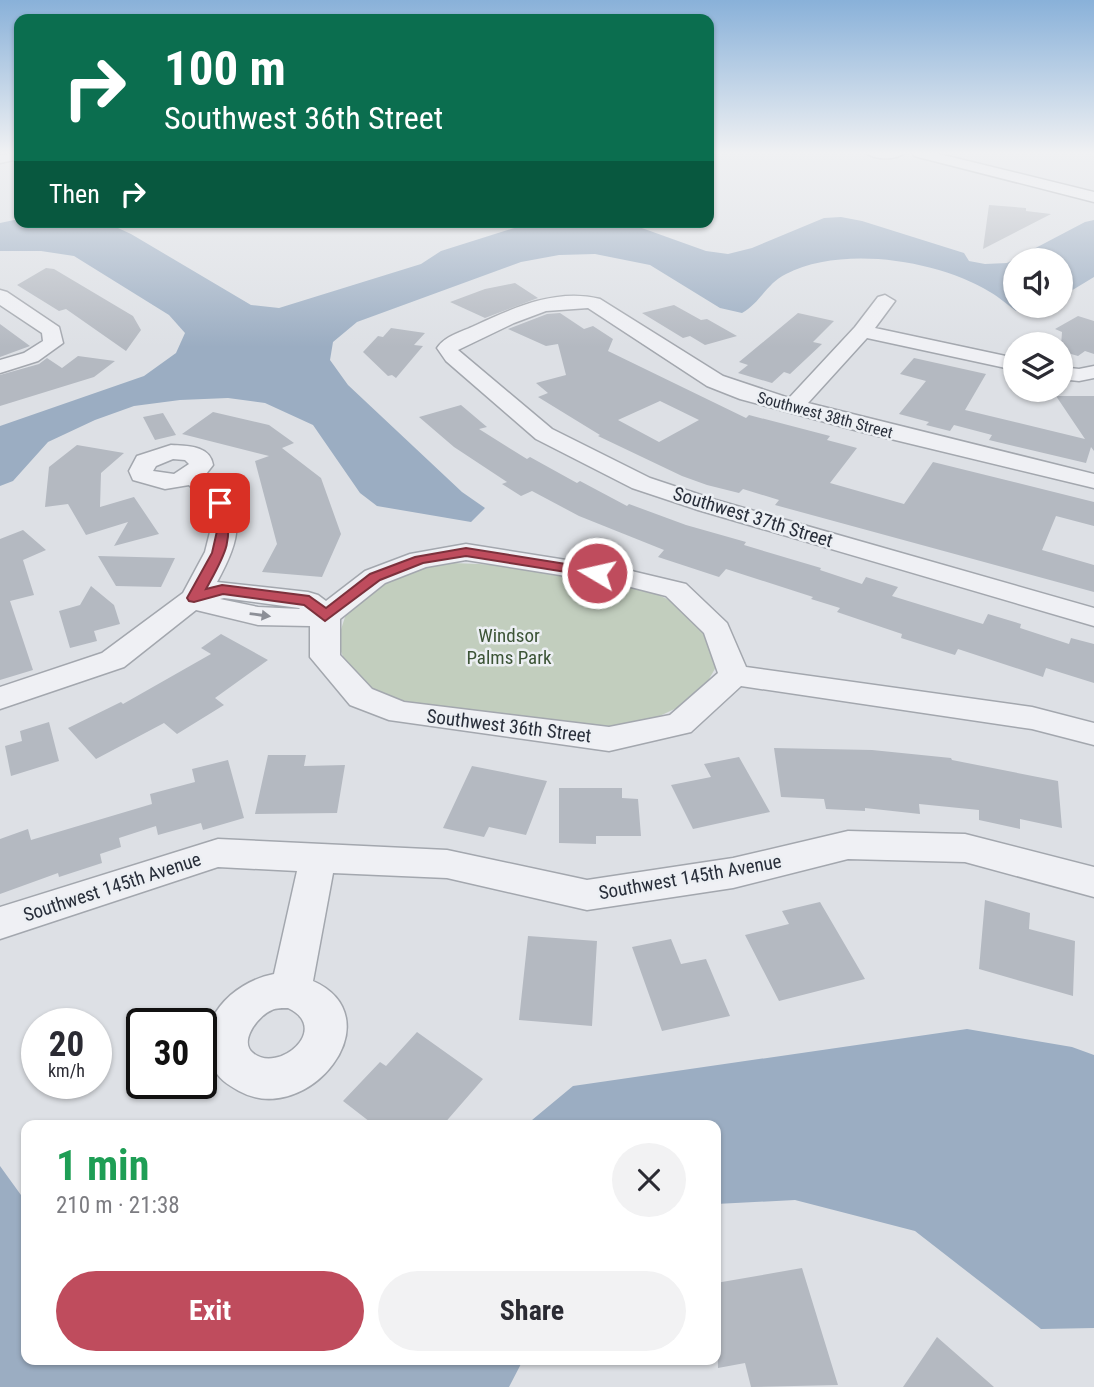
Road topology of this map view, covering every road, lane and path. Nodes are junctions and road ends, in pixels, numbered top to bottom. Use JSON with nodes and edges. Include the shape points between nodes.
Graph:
{"nodes":[{"id":1,"x":0,"y":296,"type":"edge"},
{"id":2,"x":577,"y":299,"type":"joint"},
{"id":3,"x":885,"y":301,"type":"dead end"},
{"id":4,"x":862,"y":331,"type":"junction"},
{"id":5,"x":1003,"y":361,"type":"edge"},
{"id":6,"x":0,"y":367,"type":"edge"},
{"id":7,"x":793,"y":407,"type":"junction"},
{"id":8,"x":192,"y":475,"type":"dead end"},
{"id":9,"x":1094,"y":481,"type":"edge"},
{"id":10,"x":194,"y":598,"type":"junction"},
{"id":11,"x":325,"y":616,"type":"junction"},
{"id":12,"x":1094,"y":617,"type":"edge"},
{"id":13,"x":734,"y":675,"type":"junction"},
{"id":14,"x":0,"y":698,"type":"edge"},
{"id":15,"x":1094,"y":734,"type":"edge"},
{"id":16,"x":318,"y":857,"type":"junction"},
{"id":17,"x":1094,"y":882,"type":"edge"},
{"id":18,"x":0,"y":923,"type":"edge"},
{"id":19,"x":290,"y":990,"type":"dead end"}],
"edges":[{"from":1,"to":6,"type":"street","via":[[52,331],[53,343],[31,357]]},
{"from":2,"to":7,"type":"street","name":"Southwest 38th Street","via":[[606,309],[715,381]]},
{"from":2,"to":12,"type":"street","name":"Southwest 37th Street","via":[[554,302],[447,348],[544,434],[642,483]]},
{"from":3,"to":4,"type":"street"},
{"from":4,"to":5,"type":"street"},
{"from":4,"to":7,"type":"street"},
{"from":7,"to":9,"type":"street","name":"Southwest 38th Street"},
{"from":8,"to":10,"type":"street","via":[[220,503],[224,531],[219,553]]},
{"from":10,"to":11,"type":"street","via":[[211,608],[296,620]]},
{"from":10,"to":14,"type":"street","via":[[113,660]]},
{"from":11,"to":13,"type":"street","via":[[375,577],[420,559],[466,552],[676,590],[717,630]]},
{"from":11,"to":13,"type":"street","name":"Southwest 36th Street","via":[[325,657],[361,697],[413,714],[609,739],[680,724]]},
{"from":13,"to":15,"type":"street","via":[[1032,718]]},
{"from":16,"to":17,"type":"street","name":"Southwest 145th Avenue","via":[[447,864],[587,895],[733,873],[848,845],[965,848]]},
{"from":16,"to":18,"type":"street","name":"Southwest 145th Avenue","via":[[218,853]]},
{"from":16,"to":19,"type":"street"}]}
